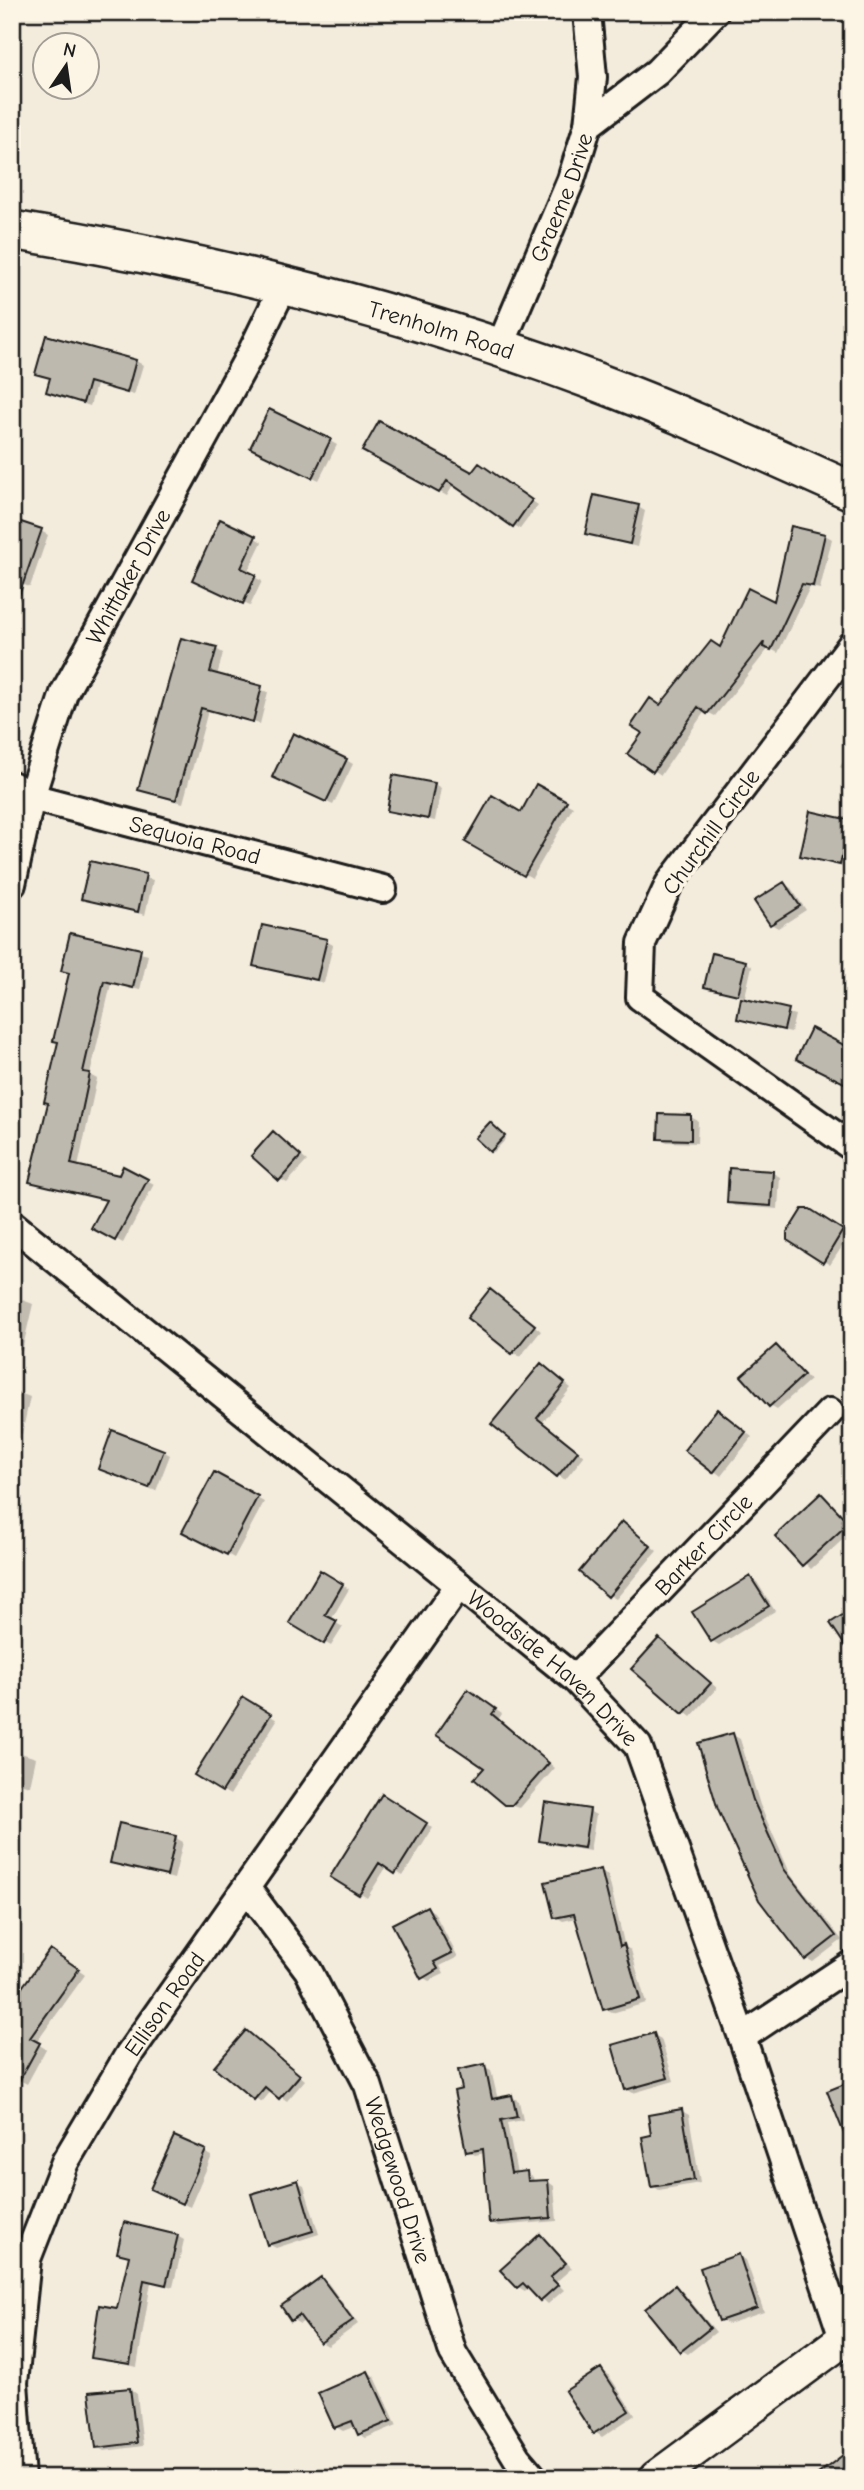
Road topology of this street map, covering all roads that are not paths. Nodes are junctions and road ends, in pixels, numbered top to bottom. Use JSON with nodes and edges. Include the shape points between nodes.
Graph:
{"nodes":[{"id":1,"x":587,"y":12,"type":"edge"},
{"id":2,"x":715,"y":12,"type":"edge"},
{"id":3,"x":588,"y":125,"type":"junction"},
{"id":4,"x":12,"y":230,"type":"edge"},
{"id":5,"x":283,"y":287,"type":"junction"},
{"id":6,"x":499,"y":349,"type":"junction"},
{"id":7,"x":852,"y":491,"type":"edge"},
{"id":8,"x":852,"y":644,"type":"edge"},
{"id":9,"x":22,"y":791,"type":"edge"},
{"id":10,"x":12,"y":884,"type":"edge"},
{"id":11,"x":383,"y":890,"type":"dead end"},
{"id":12,"x":852,"y":1147,"type":"edge"},
{"id":13,"x":12,"y":1224,"type":"edge"},
{"id":14,"x":830,"y":1412,"type":"dead end"},
{"id":15,"x":459,"y":1585,"type":"junction"},
{"id":16,"x":575,"y":1679,"type":"junction"},
{"id":17,"x":247,"y":1889,"type":"junction"},
{"id":18,"x":852,"y":1964,"type":"edge"},
{"id":19,"x":742,"y":2037,"type":"junction"},
{"id":20,"x":847,"y":2335,"type":"edge"},
{"id":21,"x":21,"y":2478,"type":"edge"},
{"id":22,"x":534,"y":2478,"type":"edge"},
{"id":23,"x":656,"y":2478,"type":"edge"}],
"edges":[{"from":1,"to":3,"type":"street","via":[[593,77]]},
{"from":2,"to":3,"type":"street","name":"Graeme Drive","via":[[657,72]]},
{"from":3,"to":6,"type":"street","name":"Graeme Drive","via":[[571,180]]},
{"from":4,"to":5,"type":"main road","name":"Trenholm Road","via":[[149,255]]},
{"from":5,"to":6,"type":"main road","name":"Trenholm Road"},
{"from":5,"to":9,"type":"street","name":"Whittaker Drive","via":[[64,693]]},
{"from":6,"to":7,"type":"main road","name":"Trenholm Road","via":[[706,425]]},
{"from":8,"to":12,"type":"street","name":"Churchill Circle","via":[[669,884],[642,943],[640,997]]},
{"from":9,"to":10,"type":"street","name":"Whittaker Drive"},
{"from":9,"to":11,"type":"street","name":"Sequoia Road"},
{"from":13,"to":15,"type":"street","name":"Woodside Haven Drive"},
{"from":14,"to":16,"type":"street","name":"Barker Circle"},
{"from":15,"to":16,"type":"street","name":"Woodside Haven Drive"},
{"from":15,"to":17,"type":"street","name":"Ellison Road"},
{"from":16,"to":19,"type":"street","name":"Woodside Haven Drive","via":[[638,1746]]},
{"from":17,"to":21,"type":"street","name":"Ellison Road","via":[[129,2054],[72,2150],[27,2259],[14,2383]]},
{"from":17,"to":22,"type":"street","name":"Wedgewood Drive","via":[[308,1970],[368,2085],[453,2353]]},
{"from":18,"to":19,"type":"street"},
{"from":19,"to":20,"type":"street","name":"Woodside Haven Drive"},
{"from":20,"to":23,"type":"street"}]}
